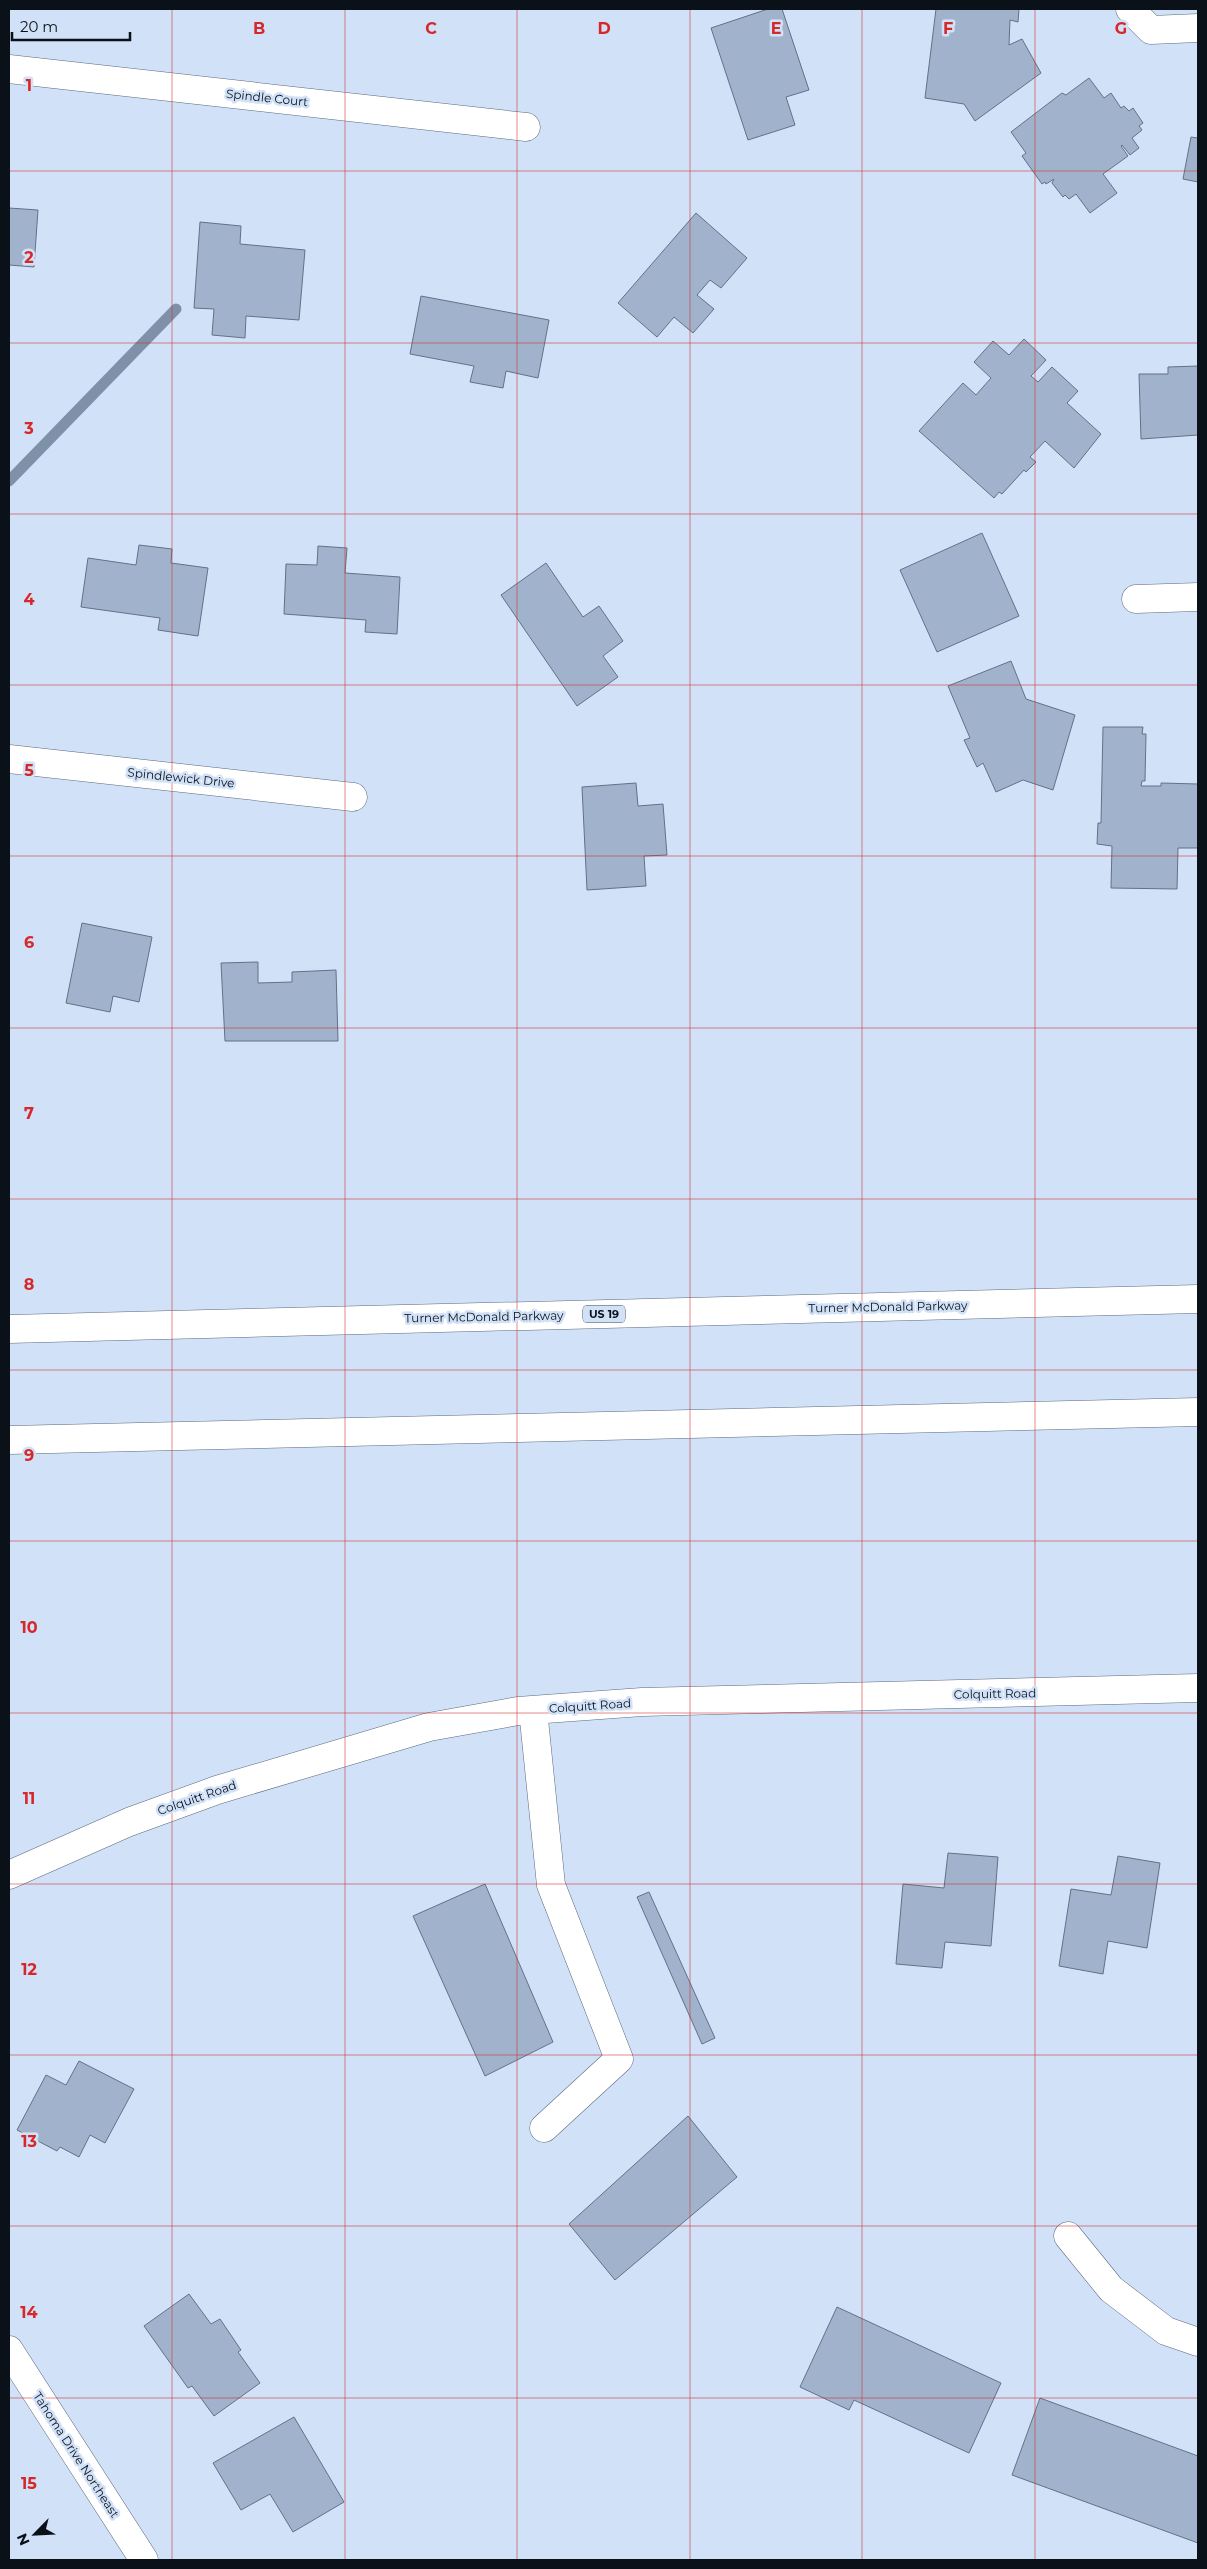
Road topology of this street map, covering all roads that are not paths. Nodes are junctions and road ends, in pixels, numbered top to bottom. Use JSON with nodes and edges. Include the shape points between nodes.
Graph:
{"nodes":[{"id":1,"x":1130,"y":9,"type":"edge"},
{"id":2,"x":1198,"y":28,"type":"edge"},
{"id":3,"x":9,"y":69,"type":"edge"},
{"id":4,"x":526,"y":127,"type":"dead end"},
{"id":5,"x":1198,"y":597,"type":"edge"},
{"id":6,"x":1136,"y":599,"type":"dead end"},
{"id":7,"x":9,"y":759,"type":"edge"},
{"id":8,"x":353,"y":797,"type":"dead end"},
{"id":9,"x":1198,"y":1300,"type":"edge"},
{"id":10,"x":9,"y":1330,"type":"edge"},
{"id":11,"x":1198,"y":1412,"type":"edge"},
{"id":12,"x":9,"y":1440,"type":"edge"},
{"id":13,"x":1198,"y":1688,"type":"edge"},
{"id":14,"x":533,"y":1710,"type":"junction"},
{"id":15,"x":9,"y":1875,"type":"edge"},
{"id":16,"x":544,"y":2128,"type":"dead end"},
{"id":17,"x":1068,"y":2236,"type":"dead end"},
{"id":18,"x":1198,"y":2342,"type":"edge"},
{"id":19,"x":9,"y":2350,"type":"edge"},
{"id":20,"x":144,"y":2560,"type":"edge"}],
"edges":[{"from":1,"to":2,"type":"main road","via":[[1151,30]]},
{"from":3,"to":4,"type":"main road","name":"Spindle Court"},
{"from":5,"to":6,"type":"main road"},
{"from":7,"to":8,"type":"main road","name":"Spindlewick Drive"},
{"from":9,"to":10,"type":"main road","name":"Turner McDonald Parkway","number":"US 19"},
{"from":11,"to":12,"type":"main road"},
{"from":13,"to":14,"type":"main road","name":"Colquitt Road","via":[[642,1702]]},
{"from":14,"to":15,"type":"main road","name":"Colquitt Road","via":[[429,1727],[217,1790],[129,1822]]},
{"from":14,"to":16,"type":"main road","via":[[551,1885],[619,2059]]},
{"from":17,"to":18,"type":"main road","via":[[1111,2289],[1166,2331]]},
{"from":19,"to":20,"type":"main road","name":"Tahoma Drive Northeast"}]}
